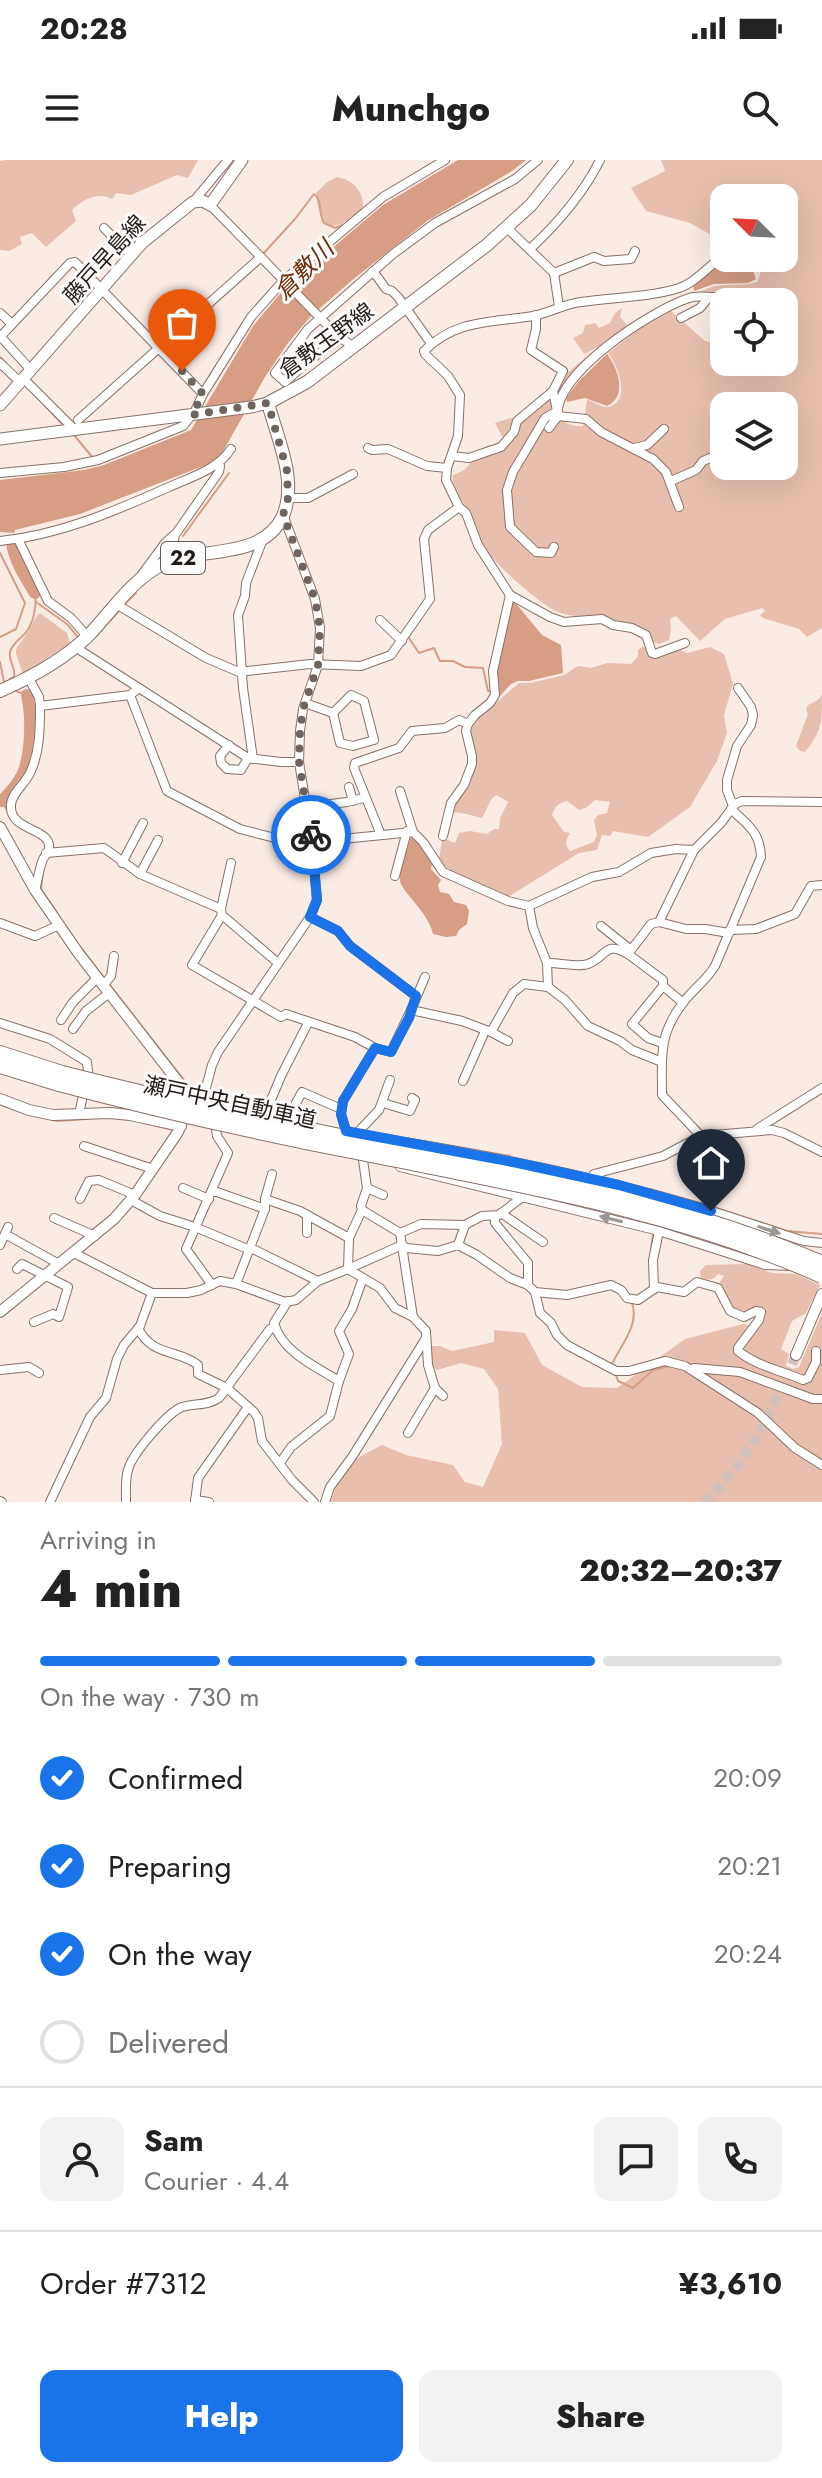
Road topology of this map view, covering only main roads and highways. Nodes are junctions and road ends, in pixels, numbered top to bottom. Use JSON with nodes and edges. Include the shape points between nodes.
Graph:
{"nodes":[{"id":1,"x":242,"y":160,"type":"edge"},
{"id":2,"x":567,"y":160,"type":"edge"},
{"id":3,"x":268,"y":403,"type":"junction"},
{"id":4,"x":0,"y":405,"type":"edge"},
{"id":5,"x":0,"y":439,"type":"edge"},
{"id":6,"x":0,"y":691,"type":"edge"},
{"id":7,"x":0,"y":1053,"type":"edge"},
{"id":8,"x":0,"y":1066,"type":"edge"},
{"id":9,"x":60,"y":1079,"type":"junction"},
{"id":10,"x":822,"y":1264,"type":"edge"},
{"id":11,"x":822,"y":1276,"type":"edge"}],
"edges":[{"from":1,"to":4,"type":"main road","name":"藤戸早島線","via":[[210,205],[193,202],[154,231]]},
{"from":2,"to":3,"type":"main road","name":"倉敷玉野線","via":[[507,228],[307,382]]},
{"from":3,"to":5,"type":"main road"},
{"from":3,"to":6,"type":"main road","name":"倉敷玉野線","number":"22","via":[[287,471],[288,498],[274,531],[243,547],[178,558],[155,568],[79,649],[30,681]]},
{"from":7,"to":9,"type":"highway","name":"瀬戸中央自動車道"},
{"from":8,"to":9,"type":"highway","name":"瀬戸中央自動車道"},
{"from":9,"to":10,"type":"highway","name":"瀬戸中央自動車道","bridge":true,"via":[[592,1189],[717,1224]]},
{"from":9,"to":11,"type":"highway","name":"瀬戸中央自動車道","bridge":true,"via":[[170,1113],[630,1211]]}]}
